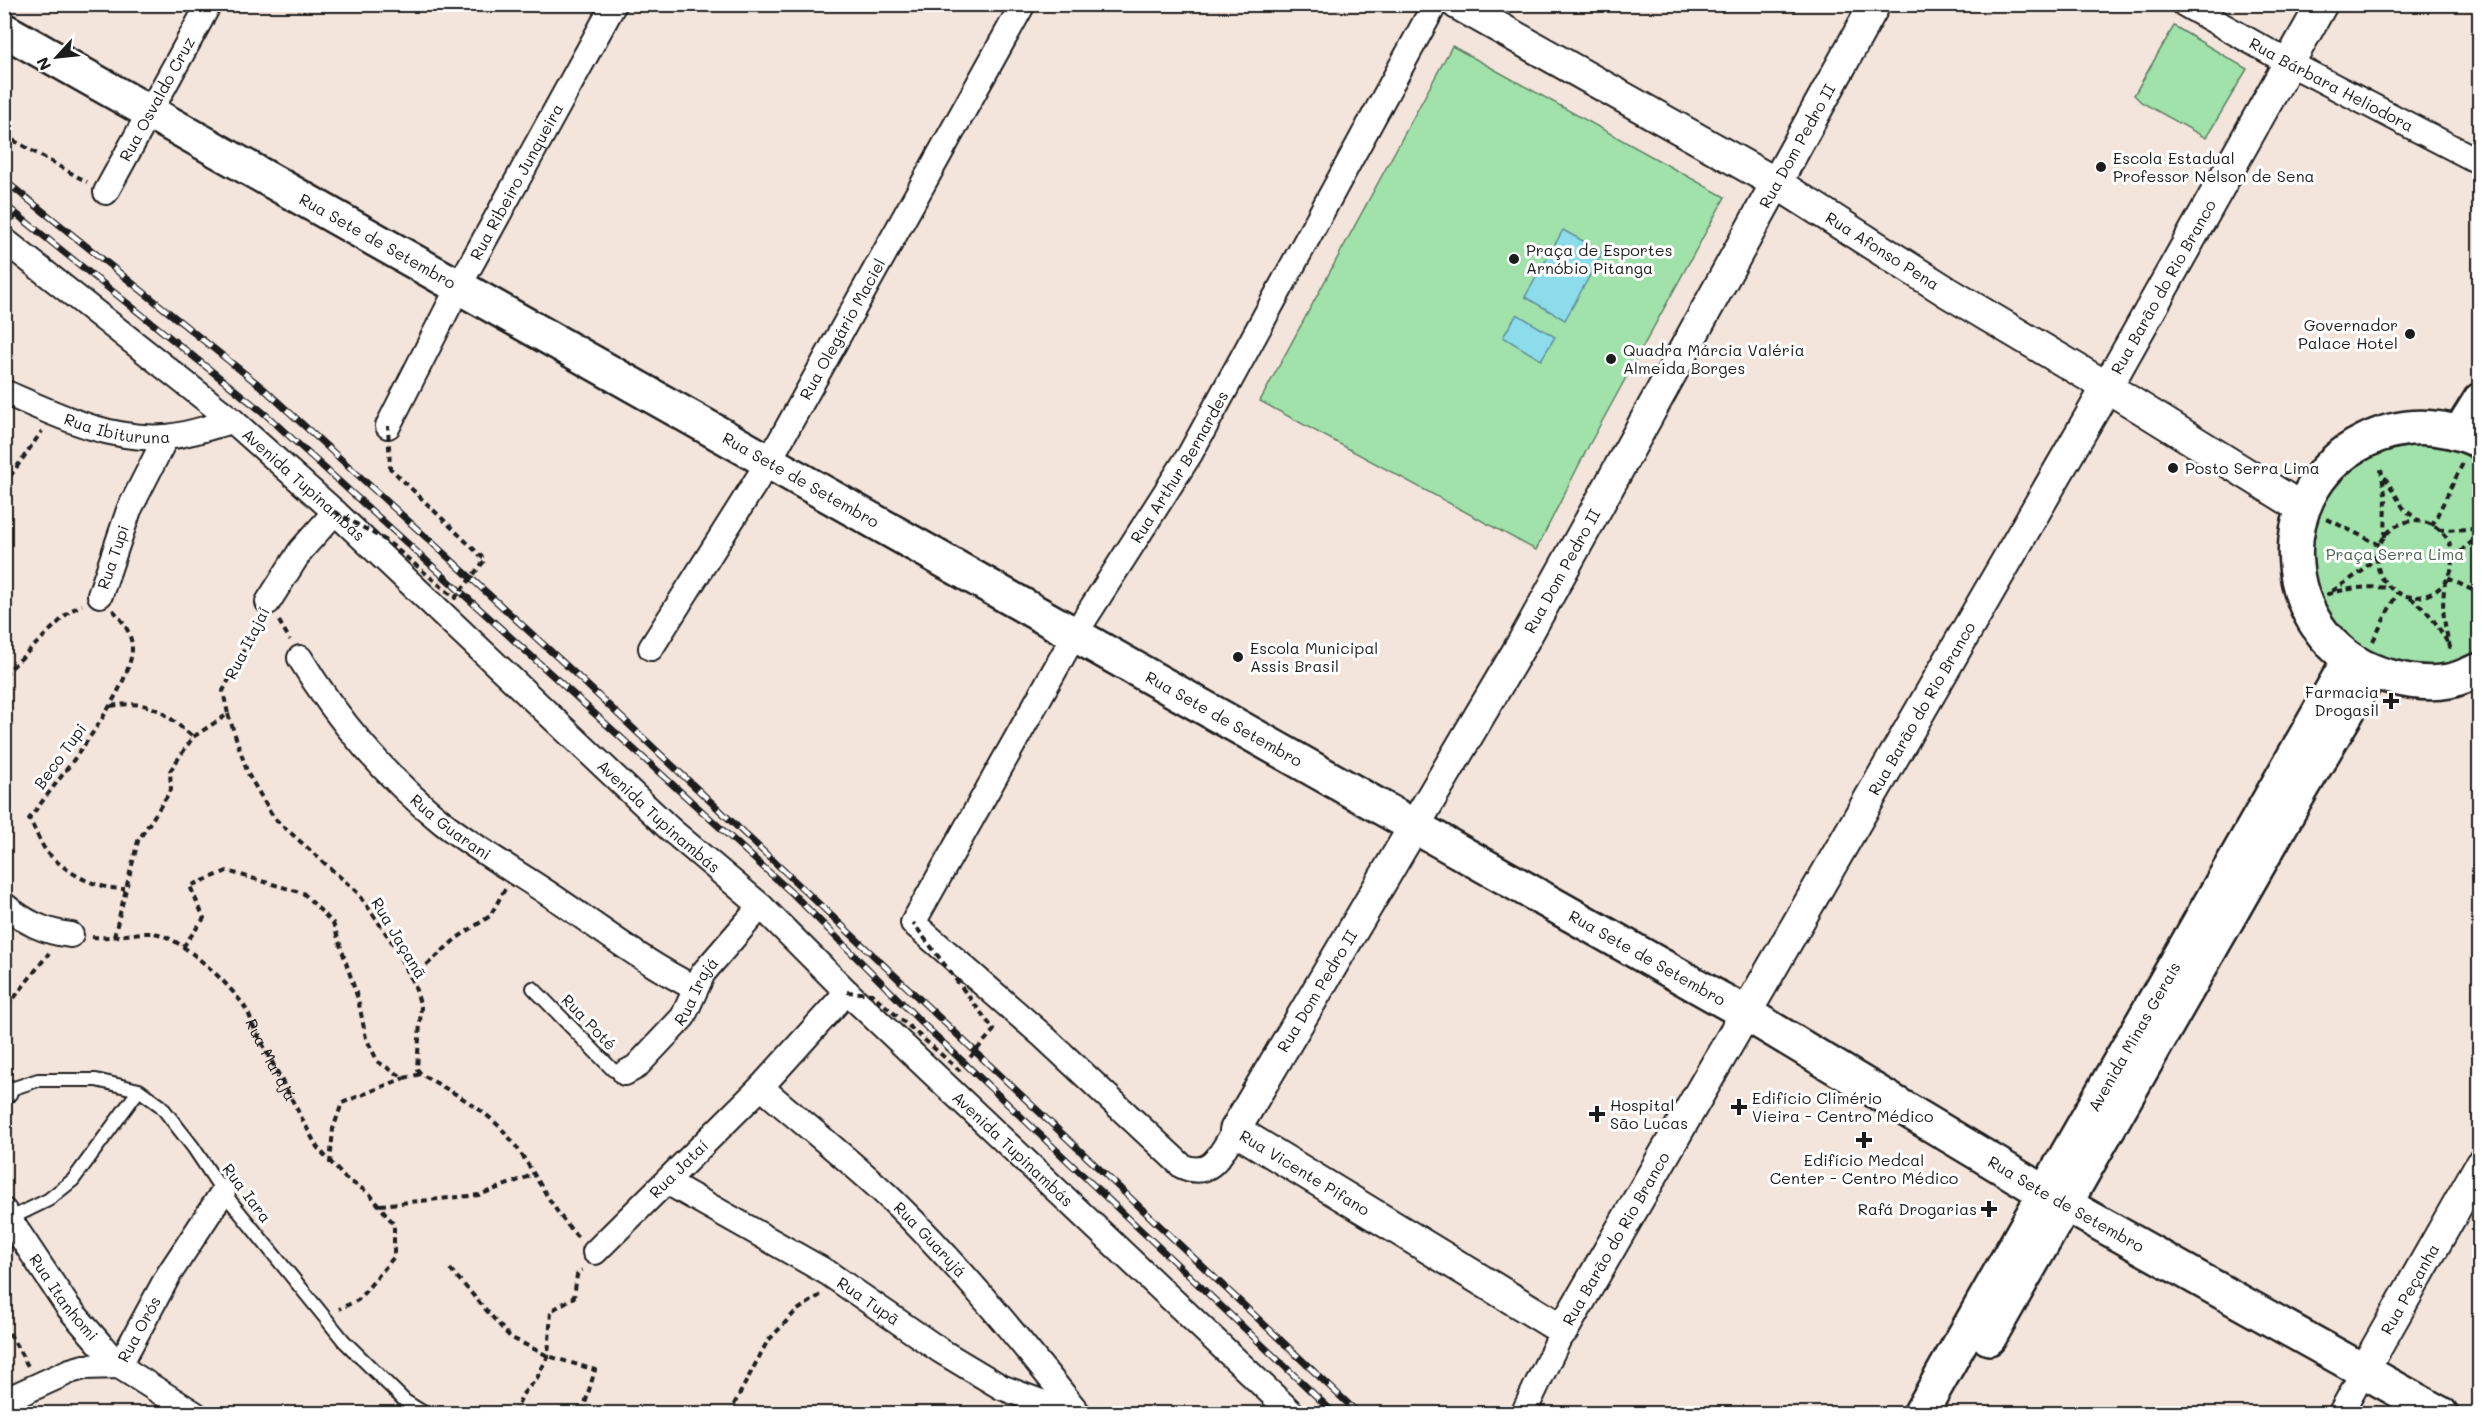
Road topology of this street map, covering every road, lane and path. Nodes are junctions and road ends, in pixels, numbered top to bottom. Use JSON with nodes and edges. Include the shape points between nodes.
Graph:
{"nodes":[{"id":1,"x":209,"y":4,"type":"edge"},
{"id":2,"x":614,"y":4,"type":"edge"},
{"id":3,"x":1023,"y":4,"type":"edge"},
{"id":4,"x":1435,"y":4,"type":"edge"},
{"id":5,"x":1457,"y":4,"type":"edge"},
{"id":6,"x":1875,"y":4,"type":"edge"},
{"id":7,"x":2184,"y":4,"type":"edge"},
{"id":8,"x":2322,"y":4,"type":"edge"},
{"id":9,"x":4,"y":30,"type":"edge"},
{"id":10,"x":2290,"y":64,"type":"junction"},
{"id":11,"x":149,"y":113,"type":"junction"},
{"id":12,"x":4,"y":135,"type":"edge"},
{"id":13,"x":2480,"y":162,"type":"edge"},
{"id":14,"x":1776,"y":183,"type":"junction"},
{"id":15,"x":106,"y":192,"type":"joint"},
{"id":16,"x":4,"y":240,"type":"edge"},
{"id":17,"x":458,"y":288,"type":"junction"},
{"id":18,"x":2107,"y":387,"type":"junction"},
{"id":19,"x":4,"y":392,"type":"edge"},
{"id":20,"x":2480,"y":400,"type":"edge"},
{"id":21,"x":232,"y":421,"type":"junction"},
{"id":22,"x":388,"y":426,"type":"joint"},
{"id":23,"x":166,"y":437,"type":"junction"},
{"id":24,"x":34,"y":443,"type":"dead end"},
{"id":25,"x":2468,"y":443,"type":"edge"},
{"id":26,"x":769,"y":461,"type":"junction"},
{"id":27,"x":4,"y":485,"type":"edge"},
{"id":28,"x":335,"y":512,"type":"junction"},
{"id":29,"x":2311,"y":512,"type":"junction"},
{"id":30,"x":2420,"y":522,"type":"junction"},
{"id":31,"x":2432,"y":526,"type":"junction"},
{"id":32,"x":2480,"y":529,"type":"edge"},
{"id":33,"x":2437,"y":530,"type":"junction"},
{"id":34,"x":2480,"y":536,"type":"edge"},
{"id":35,"x":2385,"y":537,"type":"junction"},
{"id":36,"x":2380,"y":545,"type":"junction"},
{"id":37,"x":2378,"y":553,"type":"junction"},
{"id":38,"x":2452,"y":563,"type":"junction"},
{"id":39,"x":2448,"y":578,"type":"junction"},
{"id":40,"x":2445,"y":584,"type":"junction"},
{"id":41,"x":2391,"y":588,"type":"junction"},
{"id":42,"x":2397,"y":593,"type":"junction"},
{"id":43,"x":2480,"y":594,"type":"edge"},
{"id":44,"x":100,"y":595,"type":"junction"},
{"id":45,"x":2409,"y":597,"type":"junction"},
{"id":46,"x":268,"y":602,"type":"junction"},
{"id":47,"x":1075,"y":634,"type":"junction"},
{"id":48,"x":651,"y":648,"type":"dead end"},
{"id":49,"x":300,"y":658,"type":"joint"},
{"id":50,"x":2363,"y":661,"type":"junction"},
{"id":51,"x":2480,"y":670,"type":"edge"},
{"id":52,"x":4,"y":675,"type":"edge"},
{"id":53,"x":110,"y":706,"type":"junction"},
{"id":54,"x":228,"y":714,"type":"junction"},
{"id":55,"x":193,"y":737,"type":"junction"},
{"id":56,"x":1414,"y":828,"type":"junction"},
{"id":57,"x":125,"y":889,"type":"junction"},
{"id":58,"x":4,"y":904,"type":"edge"},
{"id":59,"x":761,"y":906,"type":"junction"},
{"id":60,"x":494,"y":908,"type":"dead end"},
{"id":61,"x":913,"y":923,"type":"junction"},
{"id":62,"x":68,"y":934,"type":"junction"},
{"id":63,"x":114,"y":937,"type":"junction"},
{"id":64,"x":183,"y":947,"type":"junction"},
{"id":65,"x":411,"y":979,"type":"junction"},
{"id":66,"x":533,"y":988,"type":"dead end"},
{"id":67,"x":695,"y":988,"type":"junction"},
{"id":68,"x":847,"y":992,"type":"junction"},
{"id":69,"x":6,"y":1006,"type":"edge"},
{"id":70,"x":1747,"y":1014,"type":"junction"},
{"id":71,"x":625,"y":1072,"type":"joint"},
{"id":72,"x":421,"y":1074,"type":"junction"},
{"id":73,"x":404,"y":1078,"type":"junction"},
{"id":74,"x":762,"y":1087,"type":"junction"},
{"id":75,"x":139,"y":1090,"type":"junction"},
{"id":76,"x":5,"y":1091,"type":"edge"},
{"id":77,"x":1236,"y":1130,"type":"junction"},
{"id":78,"x":330,"y":1164,"type":"junction"},
{"id":79,"x":2480,"y":1165,"type":"edge"},
{"id":80,"x":535,"y":1173,"type":"junction"},
{"id":81,"x":667,"y":1182,"type":"junction"},
{"id":82,"x":223,"y":1192,"type":"junction"},
{"id":83,"x":2055,"y":1198,"type":"junction"},
{"id":84,"x":379,"y":1206,"type":"junction"},
{"id":85,"x":7,"y":1215,"type":"edge"},
{"id":86,"x":596,"y":1252,"type":"junction"},
{"id":87,"x":450,"y":1269,"type":"dead end"},
{"id":88,"x":841,"y":1282,"type":"junction"},
{"id":89,"x":324,"y":1315,"type":"junction"},
{"id":90,"x":4,"y":1324,"type":"edge"},
{"id":91,"x":1563,"y":1330,"type":"junction"},
{"id":92,"x":548,"y":1356,"type":"junction"},
{"id":93,"x":119,"y":1365,"type":"junction"},
{"id":94,"x":2364,"y":1370,"type":"junction"},
{"id":95,"x":38,"y":1385,"type":"junction"},
{"id":96,"x":4,"y":1401,"type":"edge"},
{"id":97,"x":195,"y":1413,"type":"edge"},
{"id":98,"x":426,"y":1413,"type":"edge"},
{"id":99,"x":515,"y":1413,"type":"edge"},
{"id":100,"x":582,"y":1413,"type":"edge"},
{"id":101,"x":729,"y":1413,"type":"edge"},
{"id":102,"x":1073,"y":1413,"type":"edge"},
{"id":103,"x":1078,"y":1413,"type":"edge"},
{"id":104,"x":1293,"y":1413,"type":"edge"},
{"id":105,"x":1523,"y":1413,"type":"edge"},
{"id":106,"x":1920,"y":1413,"type":"edge"},
{"id":107,"x":1946,"y":1413,"type":"edge"},
{"id":108,"x":2340,"y":1413,"type":"edge"},
{"id":109,"x":2440,"y":1413,"type":"edge"}],
"edges":[{"from":1,"to":11,"type":"street","name":"Rua Osvaldo Cruz"},
{"from":2,"to":17,"type":"street","name":"Rua Ribeiro Junqueira"},
{"from":3,"to":26,"type":"street","name":"Rua Olegário Maciel"},
{"from":4,"to":47,"type":"street","name":"Rua Arthur Bernardes","via":[[1190,454]]},
{"from":5,"to":14,"type":"street","name":"Rua Afonso Pena"},
{"from":6,"to":14,"type":"street","name":"Rua Dom Pedro II"},
{"from":7,"to":10,"type":"street","name":"Rua Bárbara Heliodora"},
{"from":8,"to":10,"type":"street","name":"Rua Barão do Rio Branco"},
{"from":9,"to":11,"type":"main road","name":"Rua Sete de Setembro"},
{"from":10,"to":13,"type":"street","name":"Rua Bárbara Heliodora"},
{"from":10,"to":18,"type":"street","name":"Rua Barão do Rio Branco"},
{"from":11,"to":15,"type":"street","name":"Rua Osvaldo Cruz"},
{"from":11,"to":17,"type":"main road","name":"Rua Sete de Setembro"},
{"from":12,"to":15,"type":"path"},
{"from":14,"to":18,"type":"street","name":"Rua Afonso Pena"},
{"from":14,"to":56,"type":"street","name":"Rua Dom Pedro II","via":[[1523,642]]},
{"from":16,"to":21,"type":"street","name":"Avenida Tupinambás"},
{"from":17,"to":22,"type":"street","name":"Rua Ribeiro Junqueira"},
{"from":17,"to":26,"type":"main road","name":"Rua Sete de Setembro"},
{"from":18,"to":29,"type":"street","name":"Rua Afonso Pena"},
{"from":18,"to":70,"type":"street","name":"Rua Barão do Rio Branco"},
{"from":19,"to":23,"type":"street","name":"Rua Ibituruna","via":[[101,430]]},
{"from":20,"to":25,"type":"main road"},
{"from":21,"to":23,"type":"street","name":"Rua Ibituruna"},
{"from":21,"to":28,"type":"street","name":"Avenida Tupinambás"},
{"from":22,"to":28,"type":"path","bridge":true,"via":[[390,468],[485,560],[455,598],[387,541]]},
{"from":23,"to":44,"type":"street","name":"Rua Tupi","via":[[129,510]]},
{"from":24,"to":27,"type":"path"},
{"from":25,"to":29,"type":"main road","via":[[2422,426],[2384,432],[2349,448],[2321,474]]},
{"from":25,"to":31,"type":"path"},
{"from":26,"to":47,"type":"main road","name":"Rua Sete de Setembro"},
{"from":26,"to":48,"type":"street","name":"Rua Olegário Maciel"},
{"from":28,"to":46,"type":"street","name":"Rua Itajaí","via":[[301,550]]},
{"from":28,"to":59,"type":"street","name":"Avenida Tupinambás","via":[[670,830]]},
{"from":29,"to":36,"type":"path"},
{"from":29,"to":50,"type":"main road","via":[[2294,550],[2300,592],[2318,630]]},
{"from":30,"to":31,"type":"path"},
{"from":30,"to":35,"type":"path","via":[[2400,524]]},
{"from":30,"to":35,"type":"path","via":[[2404,508],[2381,471],[2386,500]]},
{"from":31,"to":33,"type":"path"},
{"from":32,"to":33,"type":"path"},
{"from":33,"to":38,"type":"path","via":[[2451,546]]},
{"from":34,"to":38,"type":"path"},
{"from":35,"to":36,"type":"path"},
{"from":36,"to":37,"type":"path"},
{"from":37,"to":41,"type":"path","via":[[2380,573]]},
{"from":37,"to":41,"type":"path","via":[[2364,570],[2328,594],[2365,587]]},
{"from":38,"to":39,"type":"path"},
{"from":39,"to":40,"type":"path"},
{"from":39,"to":43,"type":"path"},
{"from":40,"to":45,"type":"path","via":[[2423,597]]},
{"from":40,"to":45,"type":"path","via":[[2443,618],[2450,647],[2436,623]]},
{"from":41,"to":42,"type":"path"},
{"from":42,"to":45,"type":"path"},
{"from":42,"to":50,"type":"path"},
{"from":44,"to":52,"type":"path","name":"Rua Tupi","via":[[70,611]]},
{"from":44,"to":53,"type":"path","name":"Beco Tupi","via":[[124,622],[132,646],[123,683]]},
{"from":46,"to":49,"type":"path"},
{"from":46,"to":54,"type":"path","name":"Rua Itajaí","via":[[223,691]]},
{"from":47,"to":56,"type":"main road","name":"Rua Sete de Setembro"},
{"from":47,"to":61,"type":"street","name":"Rua Arthur Bernardes"},
{"from":49,"to":67,"type":"street","name":"Rua Guarani","via":[[336,712],[421,804],[477,847],[643,958]]},
{"from":50,"to":51,"type":"main road","via":[[2415,683],[2450,681]]},
{"from":50,"to":83,"type":"main road","name":"Avenida Minas Gerais"},
{"from":53,"to":55,"type":"path","via":[[133,702],[159,709]]},
{"from":53,"to":57,"type":"path","name":"Beco Tupi","via":[[29,819],[46,851],[78,878],[111,889]]},
{"from":54,"to":55,"type":"path"},
{"from":54,"to":65,"type":"path","name":"Rua Jaçanã","via":[[248,774],[269,811],[358,893],[382,926]]},
{"from":55,"to":57,"type":"path","via":[[170,771],[171,790],[138,842]]},
{"from":56,"to":70,"type":"main road","name":"Rua Sete de Setembro"},
{"from":56,"to":77,"type":"street","name":"Rua Dom Pedro II"},
{"from":57,"to":63,"type":"path"},
{"from":58,"to":62,"type":"street","via":[[36,927]]},
{"from":59,"to":67,"type":"street","name":"Rua Irajá"},
{"from":59,"to":68,"type":"street","name":"Avenida Tupinambás"},
{"from":60,"to":65,"type":"path","via":[[490,916],[457,938]]},
{"from":61,"to":68,"type":"path","bridge":true,"via":[[994,1030],[959,1070],[872,994]]},
{"from":61,"to":77,"type":"street","name":"Rua Vicente Pifano","via":[[1043,1036],[1182,1166],[1198,1171],[1213,1164]]},
{"from":62,"to":63,"type":"path","name":"Rua Marajá"},
{"from":62,"to":69,"type":"path"},
{"from":63,"to":64,"type":"path","name":"Rua Marajá","via":[[154,933]]},
{"from":64,"to":73,"type":"path","via":[[204,918],[189,886],[227,871],[303,893],[333,923],[358,999],[366,1038],[378,1062]]},
{"from":64,"to":78,"type":"path","name":"Rua Marajá","via":[[219,976],[247,1009],[306,1129]]},
{"from":65,"to":72,"type":"path","name":"Rua Jaçanã","via":[[421,1007],[416,1064]]},
{"from":66,"to":71,"type":"lane","name":"Rua Poté","via":[[613,1070]]},
{"from":67,"to":71,"type":"street","name":"Rua Irajá","via":[[683,1017],[636,1067]]},
{"from":68,"to":74,"type":"street","name":"Rua Jataí"},
{"from":68,"to":104,"type":"street","name":"Avenida Tupinambás"},
{"from":69,"to":76,"type":"path"},
{"from":70,"to":83,"type":"main road","name":"Rua Sete de Setembro"},
{"from":70,"to":91,"type":"street","name":"Rua Barão do Rio Branco"},
{"from":72,"to":73,"type":"path"},
{"from":72,"to":80,"type":"path","via":[[495,1122]]},
{"from":73,"to":78,"type":"path","via":[[342,1103],[333,1129]]},
{"from":74,"to":81,"type":"street","name":"Rua Jataí"},
{"from":74,"to":103,"type":"street","name":"Rua Guarujá","via":[[924,1232]]},
{"from":75,"to":76,"type":"lane","name":"Rua Iara","via":[[96,1080],[70,1079],[38,1080]]},
{"from":75,"to":82,"type":"lane","name":"Rua Iara","via":[[161,1106],[177,1125]]},
{"from":75,"to":85,"type":"lane","via":[[73,1180],[48,1200]]},
{"from":77,"to":91,"type":"street","name":"Rua Vicente Pifano"},
{"from":78,"to":84,"type":"path","name":"Rua Marajá","via":[[369,1193]]},
{"from":79,"to":94,"type":"street","name":"Rua Peçanha"},
{"from":80,"to":84,"type":"path","via":[[479,1195]]},
{"from":80,"to":86,"type":"path","via":[[571,1230]]},
{"from":81,"to":86,"type":"street","name":"Rua Jataí"},
{"from":81,"to":88,"type":"street","name":"Rua Tupã"},
{"from":82,"to":89,"type":"lane","name":"Rua Iara"},
{"from":82,"to":93,"type":"street","name":"Rua Orós","via":[[169,1274]]},
{"from":83,"to":94,"type":"main road","name":"Rua Sete de Setembro"},
{"from":83,"to":106,"type":"main road","name":"Avenida Minas Gerais"},
{"from":83,"to":107,"type":"main road","name":"Avenida Minas Gerais"},
{"from":84,"to":89,"type":"path","name":"Rua Marajá","via":[[394,1224],[394,1257],[358,1300]]},
{"from":85,"to":93,"type":"street","name":"Rua Itanhomi","via":[[68,1307]]},
{"from":86,"to":92,"type":"path","via":[[577,1275],[574,1297],[551,1311]]},
{"from":87,"to":92,"type":"path","via":[[510,1337]]},
{"from":88,"to":101,"type":"path","via":[[796,1311],[767,1342]]},
{"from":88,"to":102,"type":"street","name":"Rua Tupã","via":[[1001,1387]]},
{"from":89,"to":98,"type":"lane","name":"Rua Iara","via":[[344,1341],[405,1401]]},
{"from":90,"to":95,"type":"path"},
{"from":91,"to":105,"type":"street","name":"Rua Barão do Rio Branco"},
{"from":92,"to":99,"type":"path"},
{"from":92,"to":100,"type":"path","via":[[596,1370]]},
{"from":93,"to":95,"type":"street","name":"Rua Orós","via":[[84,1367]]},
{"from":93,"to":97,"type":"street","name":"Rua Itanhomi"},
{"from":94,"to":108,"type":"street","name":"Rua Peçanha"},
{"from":94,"to":109,"type":"main road","name":"Rua Sete de Setembro"},
{"from":95,"to":96,"type":"street","name":"Rua Orós"}]}
